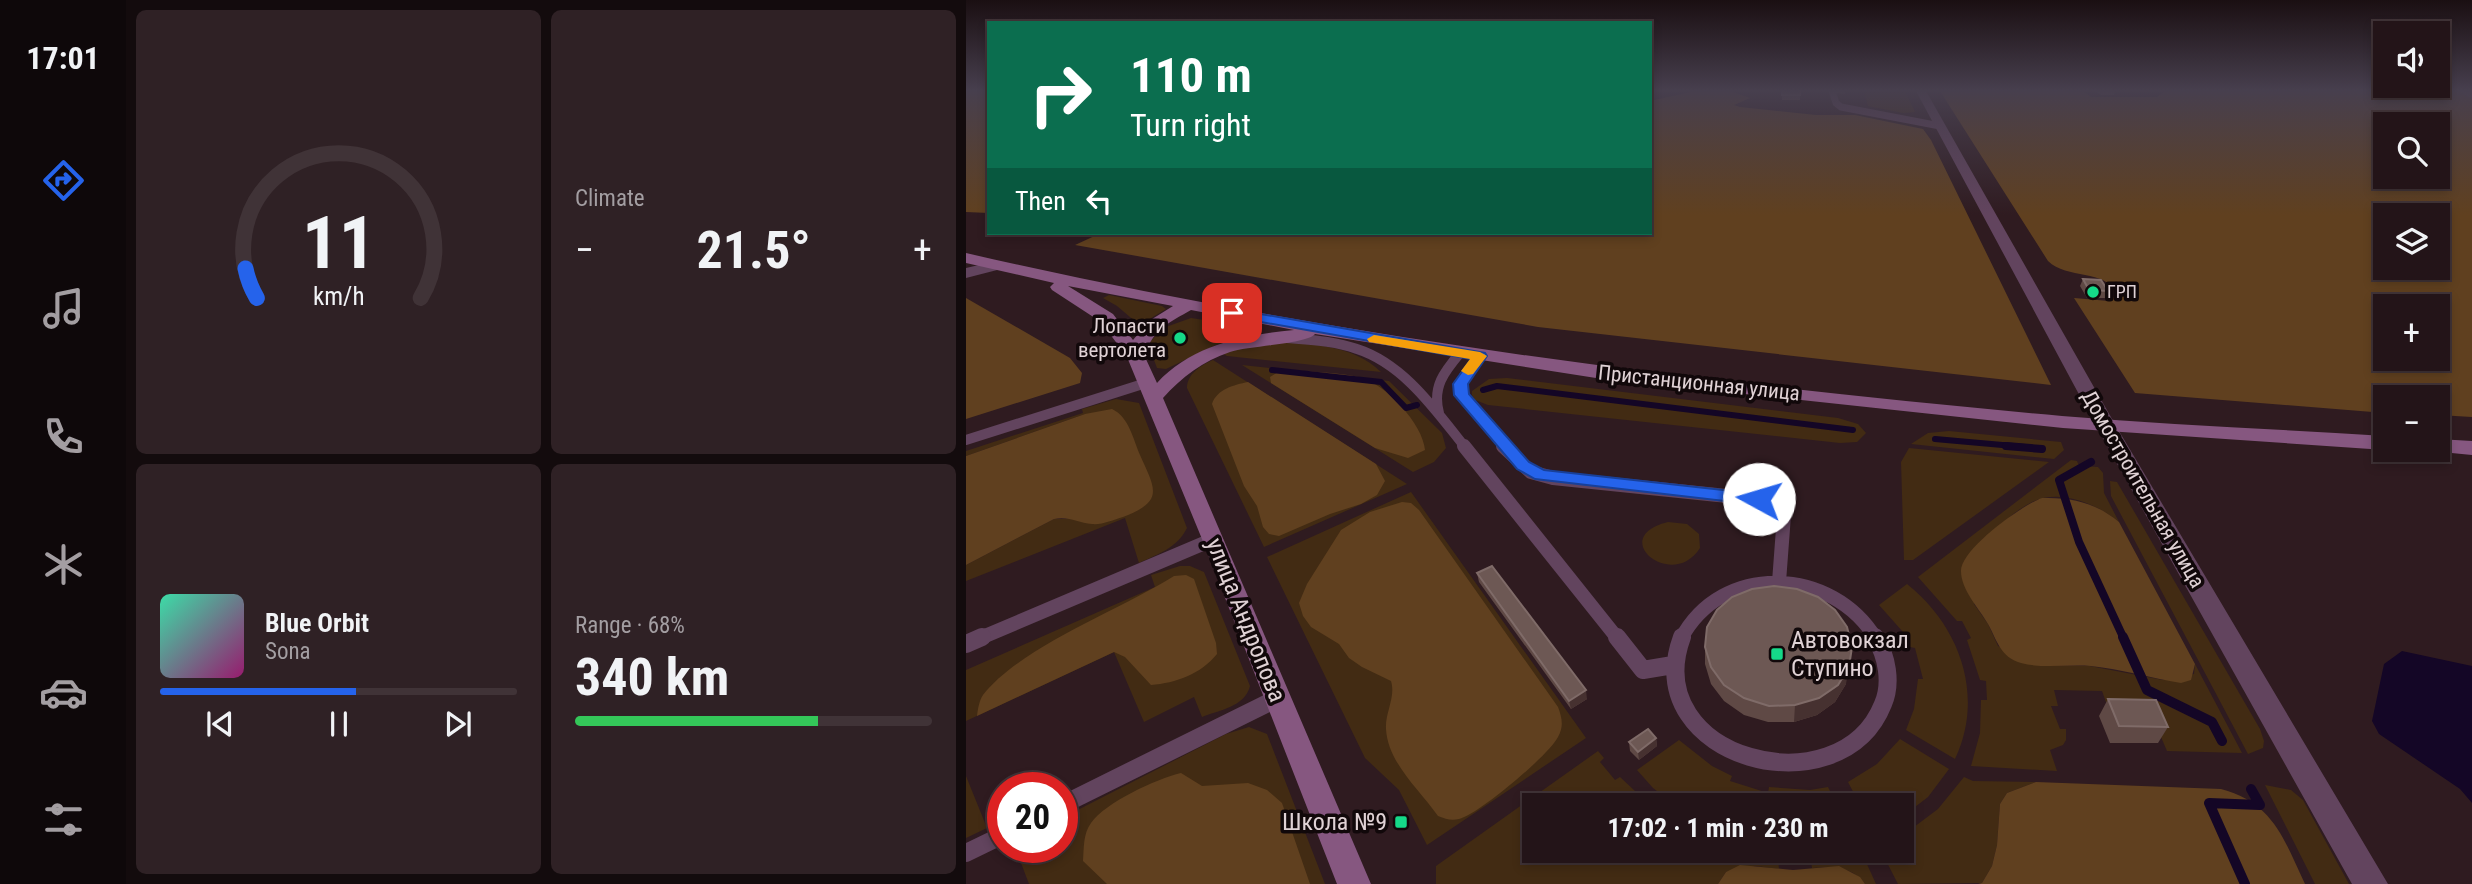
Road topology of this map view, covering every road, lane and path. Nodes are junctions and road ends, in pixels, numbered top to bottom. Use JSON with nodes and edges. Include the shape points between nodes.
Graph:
{"nodes":[{"id":1,"x":1943,"y":132,"type":"edge"},
{"id":2,"x":966,"y":258,"type":"edge"},
{"id":3,"x":996,"y":266,"type":"junction"},
{"id":4,"x":1020,"y":271,"type":"junction"},
{"id":5,"x":966,"y":273,"type":"edge"},
{"id":6,"x":1188,"y":305,"type":"junction"},
{"id":7,"x":1332,"y":332,"type":"junction"},
{"id":8,"x":1270,"y":337,"type":"junction"},
{"id":9,"x":1470,"y":355,"type":"junction"},
{"id":10,"x":1136,"y":357,"type":"junction"},
{"id":11,"x":1149,"y":390,"type":"junction"},
{"id":12,"x":1441,"y":416,"type":"junction"},
{"id":13,"x":2106,"y":426,"type":"junction"},
{"id":14,"x":966,"y":440,"type":"edge"},
{"id":15,"x":2373,"y":442,"type":"edge"},
{"id":16,"x":2450,"y":447,"type":"edge"},
{"id":17,"x":2472,"y":448,"type":"edge"},
{"id":18,"x":1214,"y":539,"type":"junction"},
{"id":19,"x":1779,"y":582,"type":"junction"},
{"id":20,"x":966,"y":644,"type":"edge"},
{"id":21,"x":1673,"y":665,"type":"junction"},
{"id":22,"x":1278,"y":698,"type":"junction"},
{"id":23,"x":1078,"y":798,"type":"edge"},
{"id":24,"x":987,"y":843,"type":"edge"},
{"id":25,"x":966,"y":853,"type":"edge"},
{"id":26,"x":1354,"y":884,"type":"edge"},
{"id":27,"x":2371,"y":884,"type":"edge"}],
"edges":[{"from":1,"to":13,"type":"street","name":"Домостроительная улица"},
{"from":2,"to":3,"type":"main road"},
{"from":3,"to":4,"type":"main road"},
{"from":3,"to":5,"type":"street"},
{"from":4,"to":6,"type":"main road","name":"Пристанционная улица"},
{"from":4,"to":10,"type":"main road","name":"улица Андропова","via":[[1096,308]]},
{"from":6,"to":7,"type":"main road","name":"Пристанционная улица"},
{"from":6,"to":10,"type":"main road","via":[[1140,338]]},
{"from":7,"to":8,"type":"main road"},
{"from":7,"to":9,"type":"main road","name":"Пристанционная улица"},
{"from":8,"to":11,"type":"main road","via":[[1203,355]]},
{"from":8,"to":12,"type":"lane","via":[[1326,341],[1359,349],[1391,366]]},
{"from":9,"to":12,"type":"lane","via":[[1440,377],[1434,399]]},
{"from":9,"to":13,"type":"main road","name":"Пристанционная улица"},
{"from":9,"to":19,"type":"lane","via":[[1460,391],[1531,471],[1553,478],[1785,502]]},
{"from":10,"to":11,"type":"main road","name":"улица Андропова"},
{"from":11,"to":14,"type":"lane"},
{"from":11,"to":18,"type":"main road","name":"улица Андропова"},
{"from":12,"to":21,"type":"lane","via":[[1643,670]]},
{"from":13,"to":15,"type":"main road","name":"Пристанционная улица"},
{"from":13,"to":27,"type":"street","name":"Домостроительная улица"},
{"from":16,"to":17,"type":"main road"},
{"from":18,"to":20,"type":"lane"},
{"from":18,"to":22,"type":"main road","name":"улица Андропова"},
{"from":19,"to":21,"type":"lane","via":[[1729,592],[1696,613],[1679,637]]},
{"from":19,"to":21,"type":"lane","via":[[1811,587],[1840,600],[1864,620],[1880,643],[1888,669],[1887,697],[1875,723],[1853,744],[1825,758],[1789,764],[1753,760],[1721,746],[1693,723],[1677,694]]},
{"from":22,"to":23,"type":"lane"},
{"from":22,"to":26,"type":"main road","name":"улица Андропова"},
{"from":24,"to":25,"type":"lane"}]}
